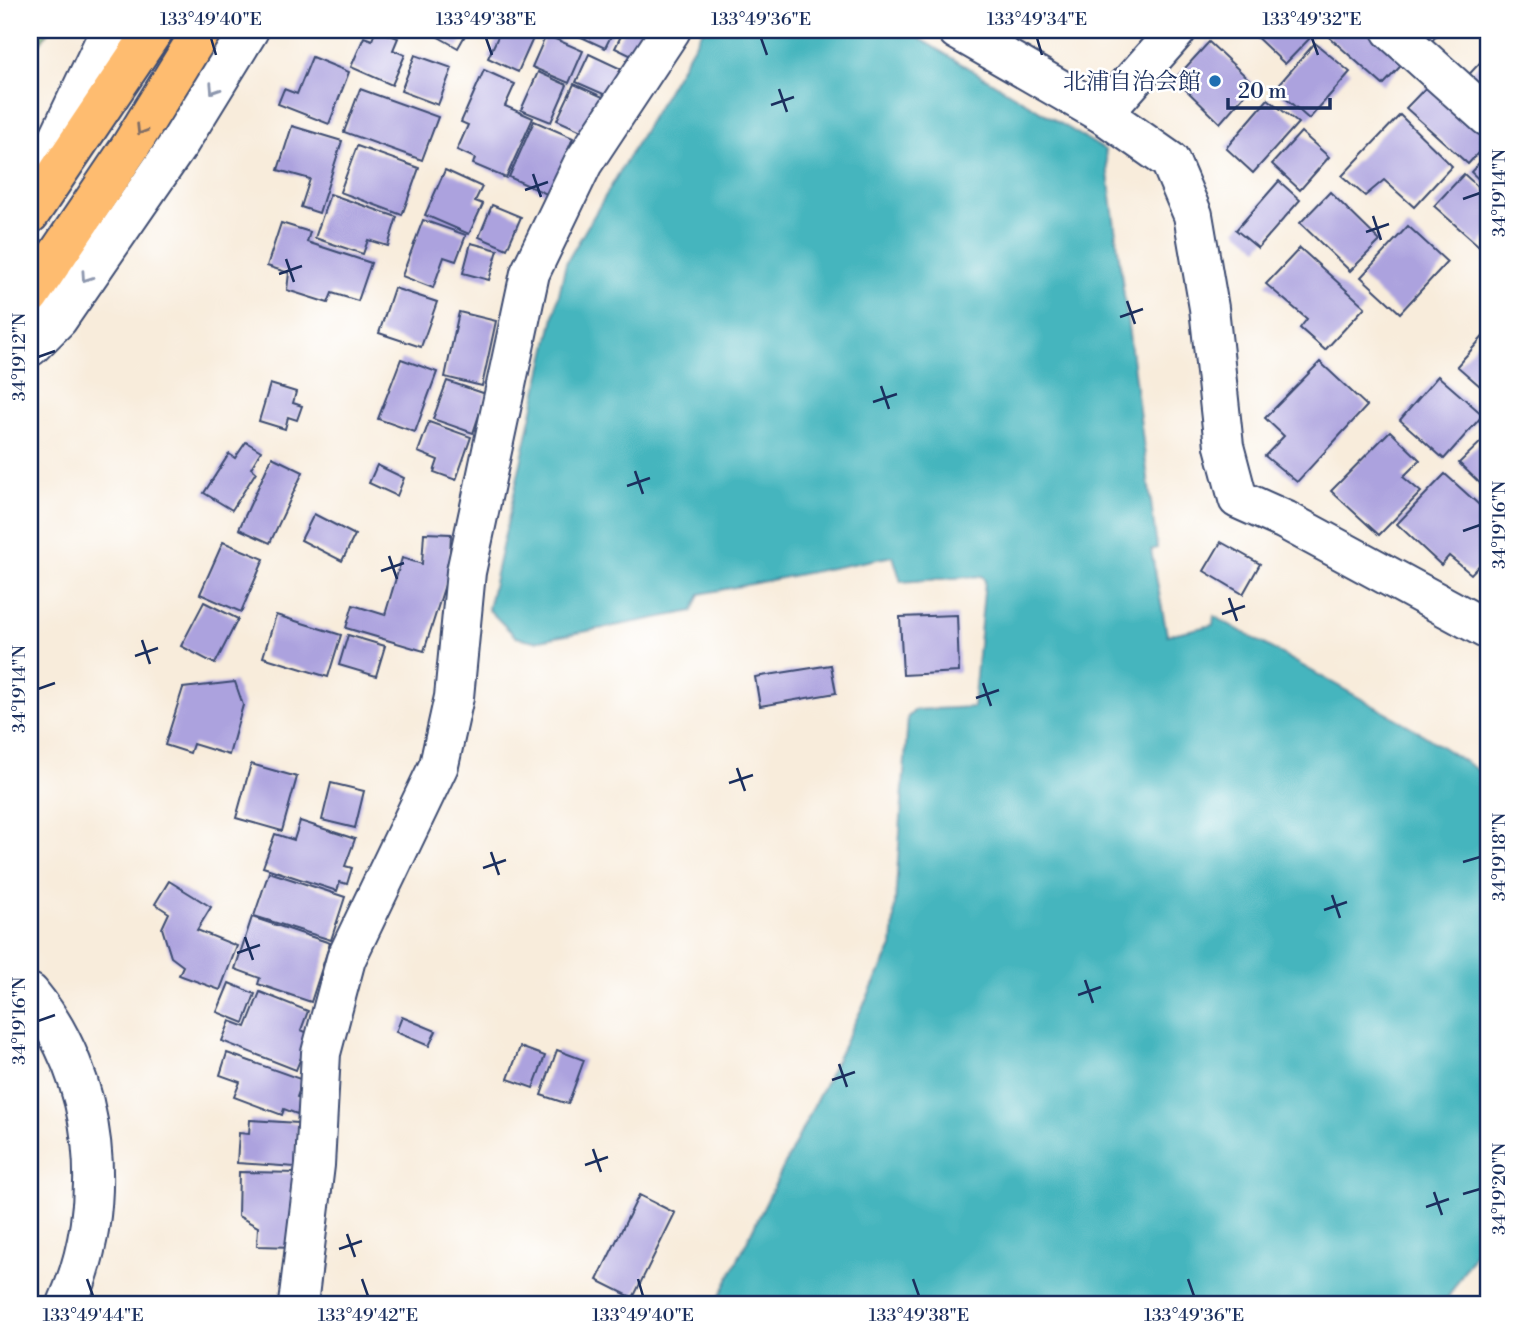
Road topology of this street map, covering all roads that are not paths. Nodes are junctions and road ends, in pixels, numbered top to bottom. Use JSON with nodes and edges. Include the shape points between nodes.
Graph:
{"nodes":[{"id":1,"x":110,"y":30,"type":"edge"},
{"id":2,"x":153,"y":30,"type":"edge"},
{"id":3,"x":202,"y":30,"type":"edge"},
{"id":4,"x":249,"y":30,"type":"edge"},
{"id":5,"x":671,"y":30,"type":"edge"},
{"id":6,"x":957,"y":30,"type":"edge"},
{"id":7,"x":1177,"y":30,"type":"edge"},
{"id":8,"x":1391,"y":30,"type":"edge"},
{"id":9,"x":1103,"y":114,"type":"junction"},
{"id":10,"x":1488,"y":117,"type":"edge"},
{"id":11,"x":30,"y":199,"type":"edge"},
{"id":12,"x":30,"y":214,"type":"edge"},
{"id":13,"x":30,"y":295,"type":"edge"},
{"id":14,"x":30,"y":347,"type":"edge"},
{"id":15,"x":1488,"y":630,"type":"edge"},
{"id":16,"x":30,"y":993,"type":"edge"},
{"id":17,"x":66,"y":1304,"type":"edge"},
{"id":18,"x":298,"y":1304,"type":"edge"}],
"edges":[{"from":1,"to":11,"type":"street"},
{"from":2,"to":12,"type":"main road"},
{"from":3,"to":13,"type":"main road","one_way":true},
{"from":4,"to":14,"type":"street","one_way":true,"via":[[180,142],[58,319]]},
{"from":5,"to":18,"type":"street","via":[[583,163],[530,273],[466,572],[454,697],[439,765],[346,959],[321,1053],[315,1165]]},
{"from":6,"to":9,"type":"street"},
{"from":7,"to":9,"type":"street"},
{"from":8,"to":10,"type":"street"},
{"from":9,"to":15,"type":"street","via":[[1170,161],[1193,215],[1224,446],[1238,499]]},
{"from":16,"to":17,"type":"street","via":[[67,1053],[85,1102],[94,1157],[90,1225]]}]}
